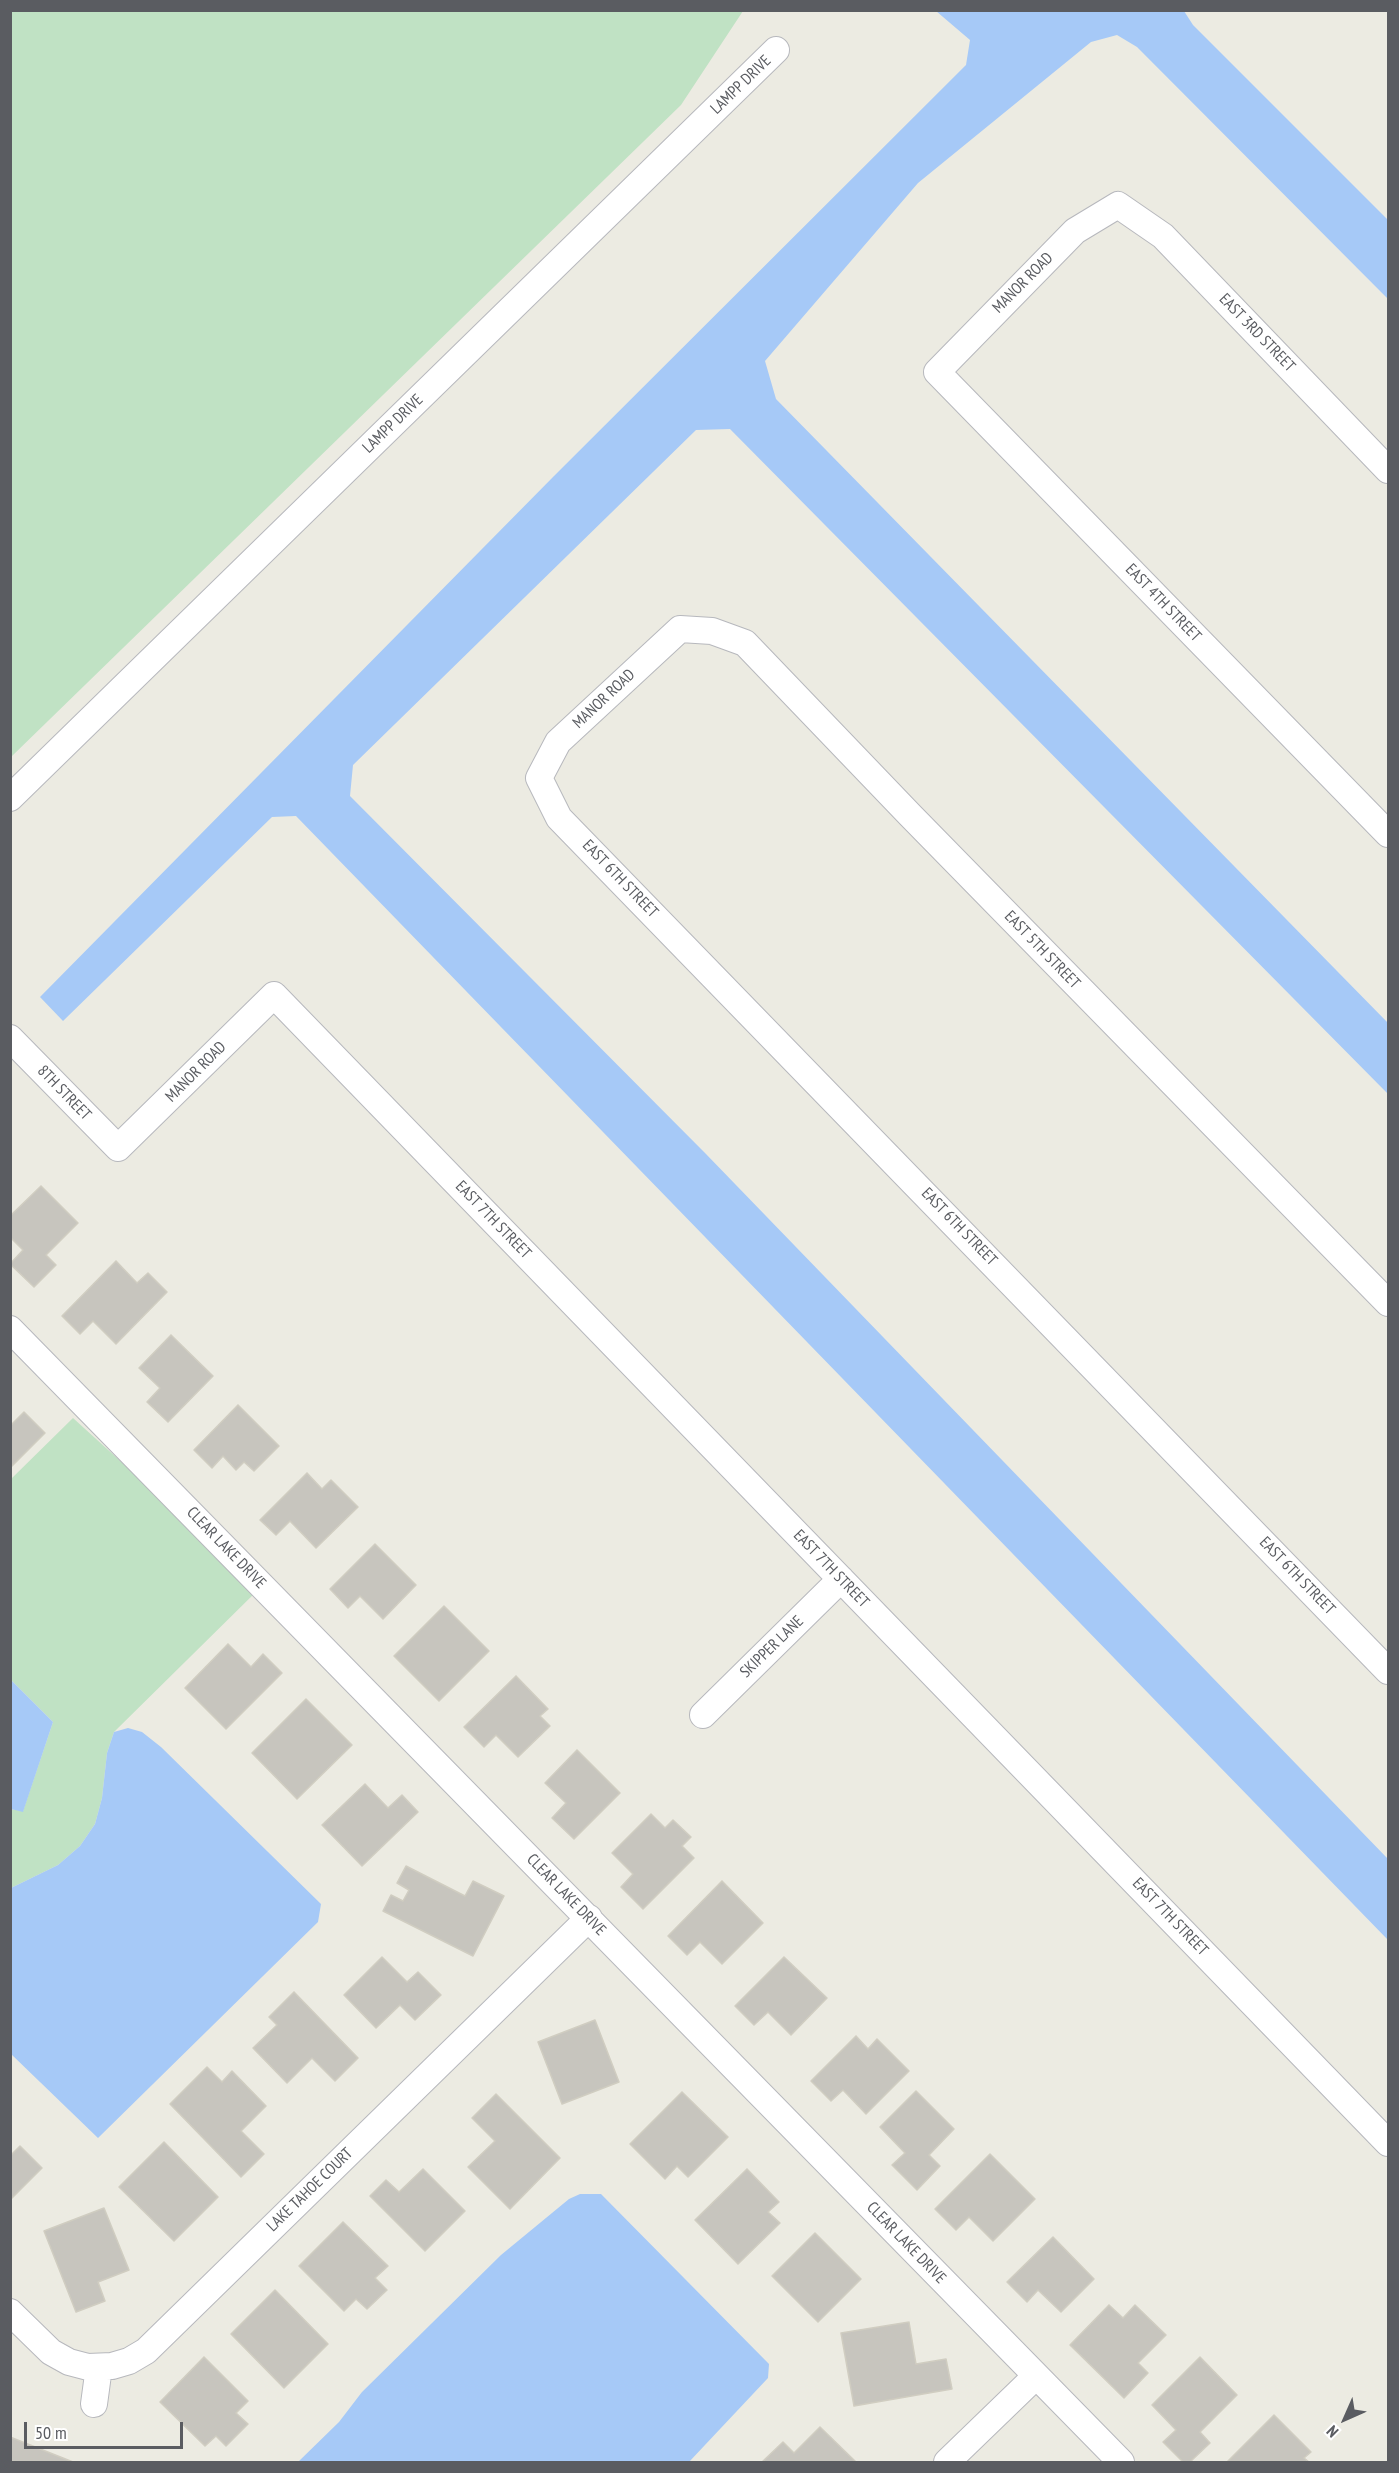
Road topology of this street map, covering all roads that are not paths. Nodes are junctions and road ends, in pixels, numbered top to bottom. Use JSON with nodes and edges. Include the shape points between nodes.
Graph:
{"nodes":[{"id":1,"x":776,"y":50,"type":"dead end"},
{"id":2,"x":1118,"y":205,"type":"joint"},
{"id":3,"x":937,"y":372,"type":"joint"},
{"id":4,"x":1389,"y":471,"type":"edge"},
{"id":5,"x":680,"y":629,"type":"joint"},
{"id":6,"x":539,"y":778,"type":"joint"},
{"id":7,"x":10,"y":798,"type":"edge"},
{"id":8,"x":1389,"y":834,"type":"edge"},
{"id":9,"x":274,"y":995,"type":"joint"},
{"id":10,"x":10,"y":1038,"type":"edge"},
{"id":11,"x":118,"y":1148,"type":"joint"},
{"id":12,"x":1389,"y":1303,"type":"edge"},
{"id":13,"x":10,"y":1329,"type":"edge"},
{"id":14,"x":841,"y":1580,"type":"junction"},
{"id":15,"x":1389,"y":1671,"type":"edge"},
{"id":16,"x":703,"y":1715,"type":"dead end"},
{"id":17,"x":589,"y":1918,"type":"junction"},
{"id":18,"x":1389,"y":2143,"type":"edge"},
{"id":19,"x":10,"y":2312,"type":"edge"},
{"id":20,"x":99,"y":2367,"type":"junction"},
{"id":21,"x":1036,"y":2376,"type":"junction"},
{"id":22,"x":94,"y":2404,"type":"dead end"},
{"id":23,"x":947,"y":2463,"type":"edge"},
{"id":24,"x":1121,"y":2463,"type":"edge"}],
"edges":[{"from":1,"to":7,"type":"street","name":"LAMPP DRIVE"},
{"from":2,"to":3,"type":"street","name":"MANOR ROAD","via":[[1075,231]]},
{"from":2,"to":4,"type":"street","name":"EAST 3RD STREET","via":[[1163,236]]},
{"from":3,"to":8,"type":"street","name":"EAST 4TH STREET"},
{"from":5,"to":6,"type":"street","name":"MANOR ROAD","via":[[558,742]]},
{"from":5,"to":12,"type":"street","name":"EAST 5TH STREET","via":[[712,632],[745,643]]},
{"from":6,"to":15,"type":"street","name":"EAST 6TH STREET","via":[[559,818]]},
{"from":9,"to":11,"type":"street","name":"MANOR ROAD"},
{"from":9,"to":14,"type":"street","name":"EAST 7TH STREET"},
{"from":10,"to":11,"type":"street","name":"8TH STREET"},
{"from":13,"to":17,"type":"street","name":"CLEAR LAKE DRIVE"},
{"from":14,"to":16,"type":"street","name":"SKIPPER LANE"},
{"from":14,"to":18,"type":"street","name":"EAST 7TH STREET"},
{"from":17,"to":20,"type":"street","name":"LAKE TAHOE COURT","via":[[146,2351],[112,2367]]},
{"from":17,"to":21,"type":"street","name":"CLEAR LAKE DRIVE"},
{"from":19,"to":20,"type":"street","name":"LAKE TAHOE COURT","via":[[51,2352],[69,2362]]},
{"from":20,"to":22,"type":"street"},
{"from":21,"to":23,"type":"street"},
{"from":21,"to":24,"type":"street","name":"CLEAR LAKE DRIVE"}]}
